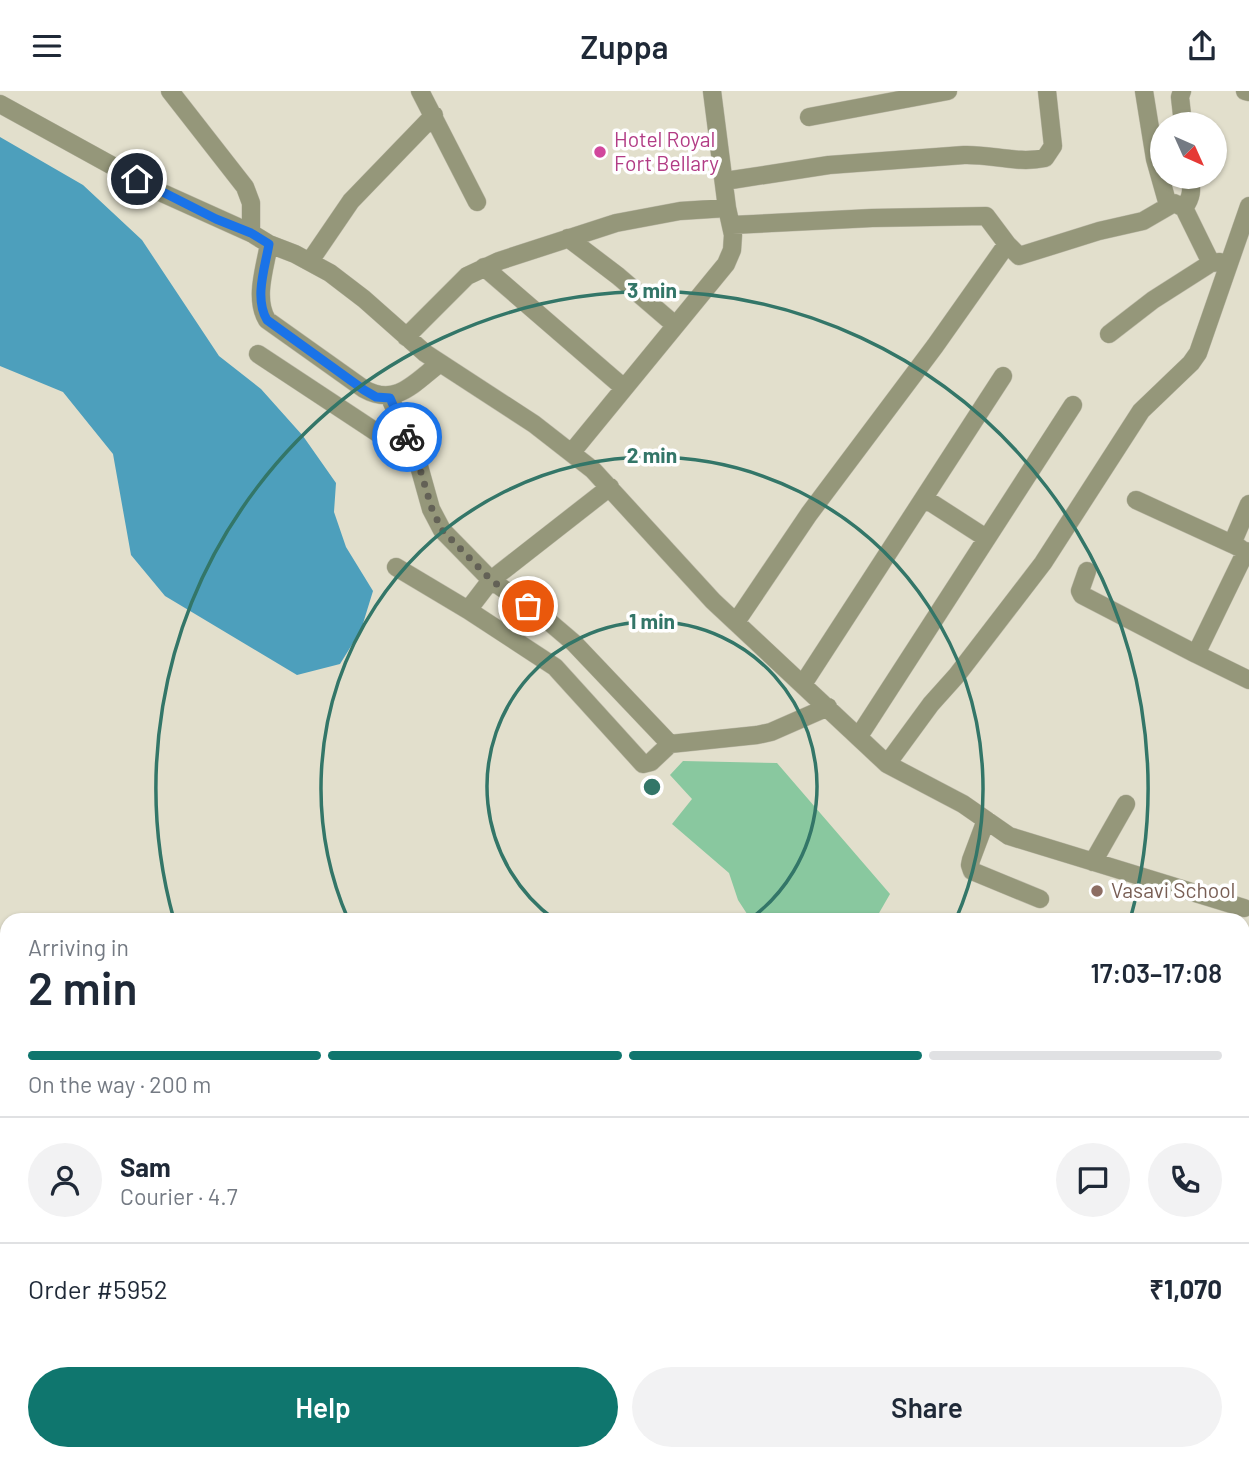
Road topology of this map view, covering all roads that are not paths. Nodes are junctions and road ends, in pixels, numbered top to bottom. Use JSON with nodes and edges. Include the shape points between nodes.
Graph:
{"nodes":[{"id":1,"x":170,"y":91,"type":"edge"},
{"id":2,"x":420,"y":91,"type":"edge"},
{"id":3,"x":712,"y":91,"type":"edge"},
{"id":4,"x":948,"y":91,"type":"edge"},
{"id":5,"x":1047,"y":91,"type":"edge"},
{"id":6,"x":1144,"y":91,"type":"edge"},
{"id":7,"x":1182,"y":91,"type":"edge"},
{"id":8,"x":6,"y":101,"type":"edge"},
{"id":9,"x":1182,"y":112,"type":"edge"},
{"id":10,"x":433,"y":115,"type":"junction"},
{"id":11,"x":809,"y":117,"type":"dead end"},
{"id":12,"x":725,"y":181,"type":"junction"},
{"id":13,"x":1192,"y":189,"type":"edge"},
{"id":14,"x":477,"y":202,"type":"dead end"},
{"id":15,"x":1176,"y":206,"type":"junction"},
{"id":16,"x":1249,"y":207,"type":"edge"},
{"id":17,"x":729,"y":217,"type":"junction"},
{"id":18,"x":251,"y":233,"type":"junction"},
{"id":19,"x":568,"y":237,"type":"junction"},
{"id":20,"x":269,"y":244,"type":"junction"},
{"id":21,"x":1007,"y":244,"type":"junction"},
{"id":22,"x":1239,"y":251,"type":"edge"},
{"id":23,"x":310,"y":261,"type":"junction"},
{"id":24,"x":1211,"y":264,"type":"junction"},
{"id":25,"x":484,"y":267,"type":"junction"},
{"id":26,"x":675,"y":325,"type":"junction"},
{"id":27,"x":1110,"y":334,"type":"dead end"},
{"id":28,"x":405,"y":337,"type":"junction"},
{"id":29,"x":258,"y":354,"type":"dead end"},
{"id":30,"x":440,"y":363,"type":"junction"},
{"id":31,"x":1003,"y":376,"type":"dead end"},
{"id":32,"x":624,"y":388,"type":"junction"},
{"id":33,"x":390,"y":398,"type":"junction"},
{"id":34,"x":1073,"y":405,"type":"dead end"},
{"id":35,"x":572,"y":452,"type":"junction"},
{"id":36,"x":417,"y":459,"type":"junction"},
{"id":37,"x":610,"y":487,"type":"junction"},
{"id":38,"x":924,"y":498,"type":"junction"},
{"id":39,"x":1136,"y":500,"type":"dead end"},
{"id":40,"x":1249,"y":504,"type":"edge"},
{"id":41,"x":986,"y":538,"type":"junction"},
{"id":42,"x":1242,"y":549,"type":"edge"},
{"id":43,"x":396,"y":567,"type":"dead end"},
{"id":44,"x":1087,"y":572,"type":"dead end"},
{"id":45,"x":491,"y":580,"type":"junction"},
{"id":46,"x":468,"y":610,"type":"junction"},
{"id":47,"x":736,"y":622,"type":"junction"},
{"id":48,"x":1196,"y":654,"type":"junction"},
{"id":49,"x":1249,"y":680,"type":"edge"},
{"id":50,"x":803,"y":684,"type":"junction"},
{"id":51,"x":828,"y":707,"type":"junction"},
{"id":52,"x":859,"y":736,"type":"junction"},
{"id":53,"x":670,"y":744,"type":"junction"},
{"id":54,"x":887,"y":764,"type":"junction"},
{"id":55,"x":1126,"y":804,"type":"dead end"},
{"id":56,"x":986,"y":820,"type":"junction"},
{"id":57,"x":1093,"y":862,"type":"junction"},
{"id":58,"x":1040,"y":899,"type":"dead end"},
{"id":59,"x":1244,"y":908,"type":"edge"}],
"edges":[{"from":1,"to":18,"type":"street","via":[[245,187],[251,203]]},
{"from":2,"to":10,"type":"street"},
{"from":3,"to":12,"type":"street"},
{"from":4,"to":11,"type":"street"},
{"from":5,"to":12,"type":"street","via":[[1053,146],[1045,158],[1030,162],[964,155],[829,166]]},
{"from":6,"to":15,"type":"street","via":[[1155,159]]},
{"from":7,"to":9,"type":"street"},
{"from":8,"to":18,"type":"street","via":[[160,192]]},
{"from":10,"to":14,"type":"street"},
{"from":10,"to":23,"type":"street","via":[[351,201]]},
{"from":12,"to":17,"type":"street"},
{"from":13,"to":15,"type":"street","via":[[1190,200]]},
{"from":15,"to":21,"type":"street","via":[[1143,221],[1019,256]]},
{"from":15,"to":24,"type":"street"},
{"from":16,"to":22,"type":"street"},
{"from":17,"to":19,"type":"street","via":[[680,211]]},
{"from":17,"to":21,"type":"street","via":[[986,216]]},
{"from":17,"to":26,"type":"street","via":[[732,250],[726,264]]},
{"from":18,"to":20,"type":"street"},
{"from":19,"to":25,"type":"street"},
{"from":19,"to":26,"type":"street"},
{"from":20,"to":23,"type":"street"},
{"from":20,"to":33,"type":"street","via":[[260,300],[267,320],[364,390]]},
{"from":21,"to":47,"type":"street","via":[[809,514]]},
{"from":22,"to":24,"type":"street"},
{"from":22,"to":54,"type":"street","via":[[1198,353],[1141,411],[1043,563]]},
{"from":23,"to":28,"type":"street","via":[[364,299]]},
{"from":24,"to":27,"type":"street"},
{"from":25,"to":28,"type":"street","via":[[467,276]]},
{"from":25,"to":32,"type":"street"},
{"from":26,"to":32,"type":"street"},
{"from":28,"to":30,"type":"street"},
{"from":29,"to":36,"type":"street"},
{"from":30,"to":33,"type":"street"},
{"from":30,"to":35,"type":"street"},
{"from":31,"to":38,"type":"street"},
{"from":32,"to":35,"type":"street"},
{"from":33,"to":36,"type":"street"},
{"from":34,"to":41,"type":"street"},
{"from":35,"to":37,"type":"street"},
{"from":36,"to":45,"type":"street","via":[[442,530]]},
{"from":37,"to":45,"type":"street"},
{"from":37,"to":47,"type":"street"},
{"from":38,"to":41,"type":"street"},
{"from":38,"to":50,"type":"street"},
{"from":39,"to":42,"type":"street"},
{"from":40,"to":42,"type":"street"},
{"from":41,"to":52,"type":"street"},
{"from":42,"to":48,"type":"street"},
{"from":43,"to":46,"type":"street"},
{"from":44,"to":48,"type":"street","via":[[1082,595]]},
{"from":45,"to":46,"type":"street"},
{"from":45,"to":53,"type":"street","via":[[547,619]]},
{"from":46,"to":53,"type":"street","via":[[555,667],[643,764]]},
{"from":47,"to":50,"type":"street"},
{"from":48,"to":49,"type":"street"},
{"from":50,"to":51,"type":"street"},
{"from":51,"to":52,"type":"street"},
{"from":51,"to":53,"type":"street","via":[[757,736]]},
{"from":52,"to":54,"type":"street"},
{"from":54,"to":56,"type":"street"},
{"from":55,"to":57,"type":"street"},
{"from":56,"to":57,"type":"street","via":[[1009,836]]},
{"from":56,"to":58,"type":"street","via":[[971,860],[972,871]]},
{"from":57,"to":59,"type":"street"}]}
